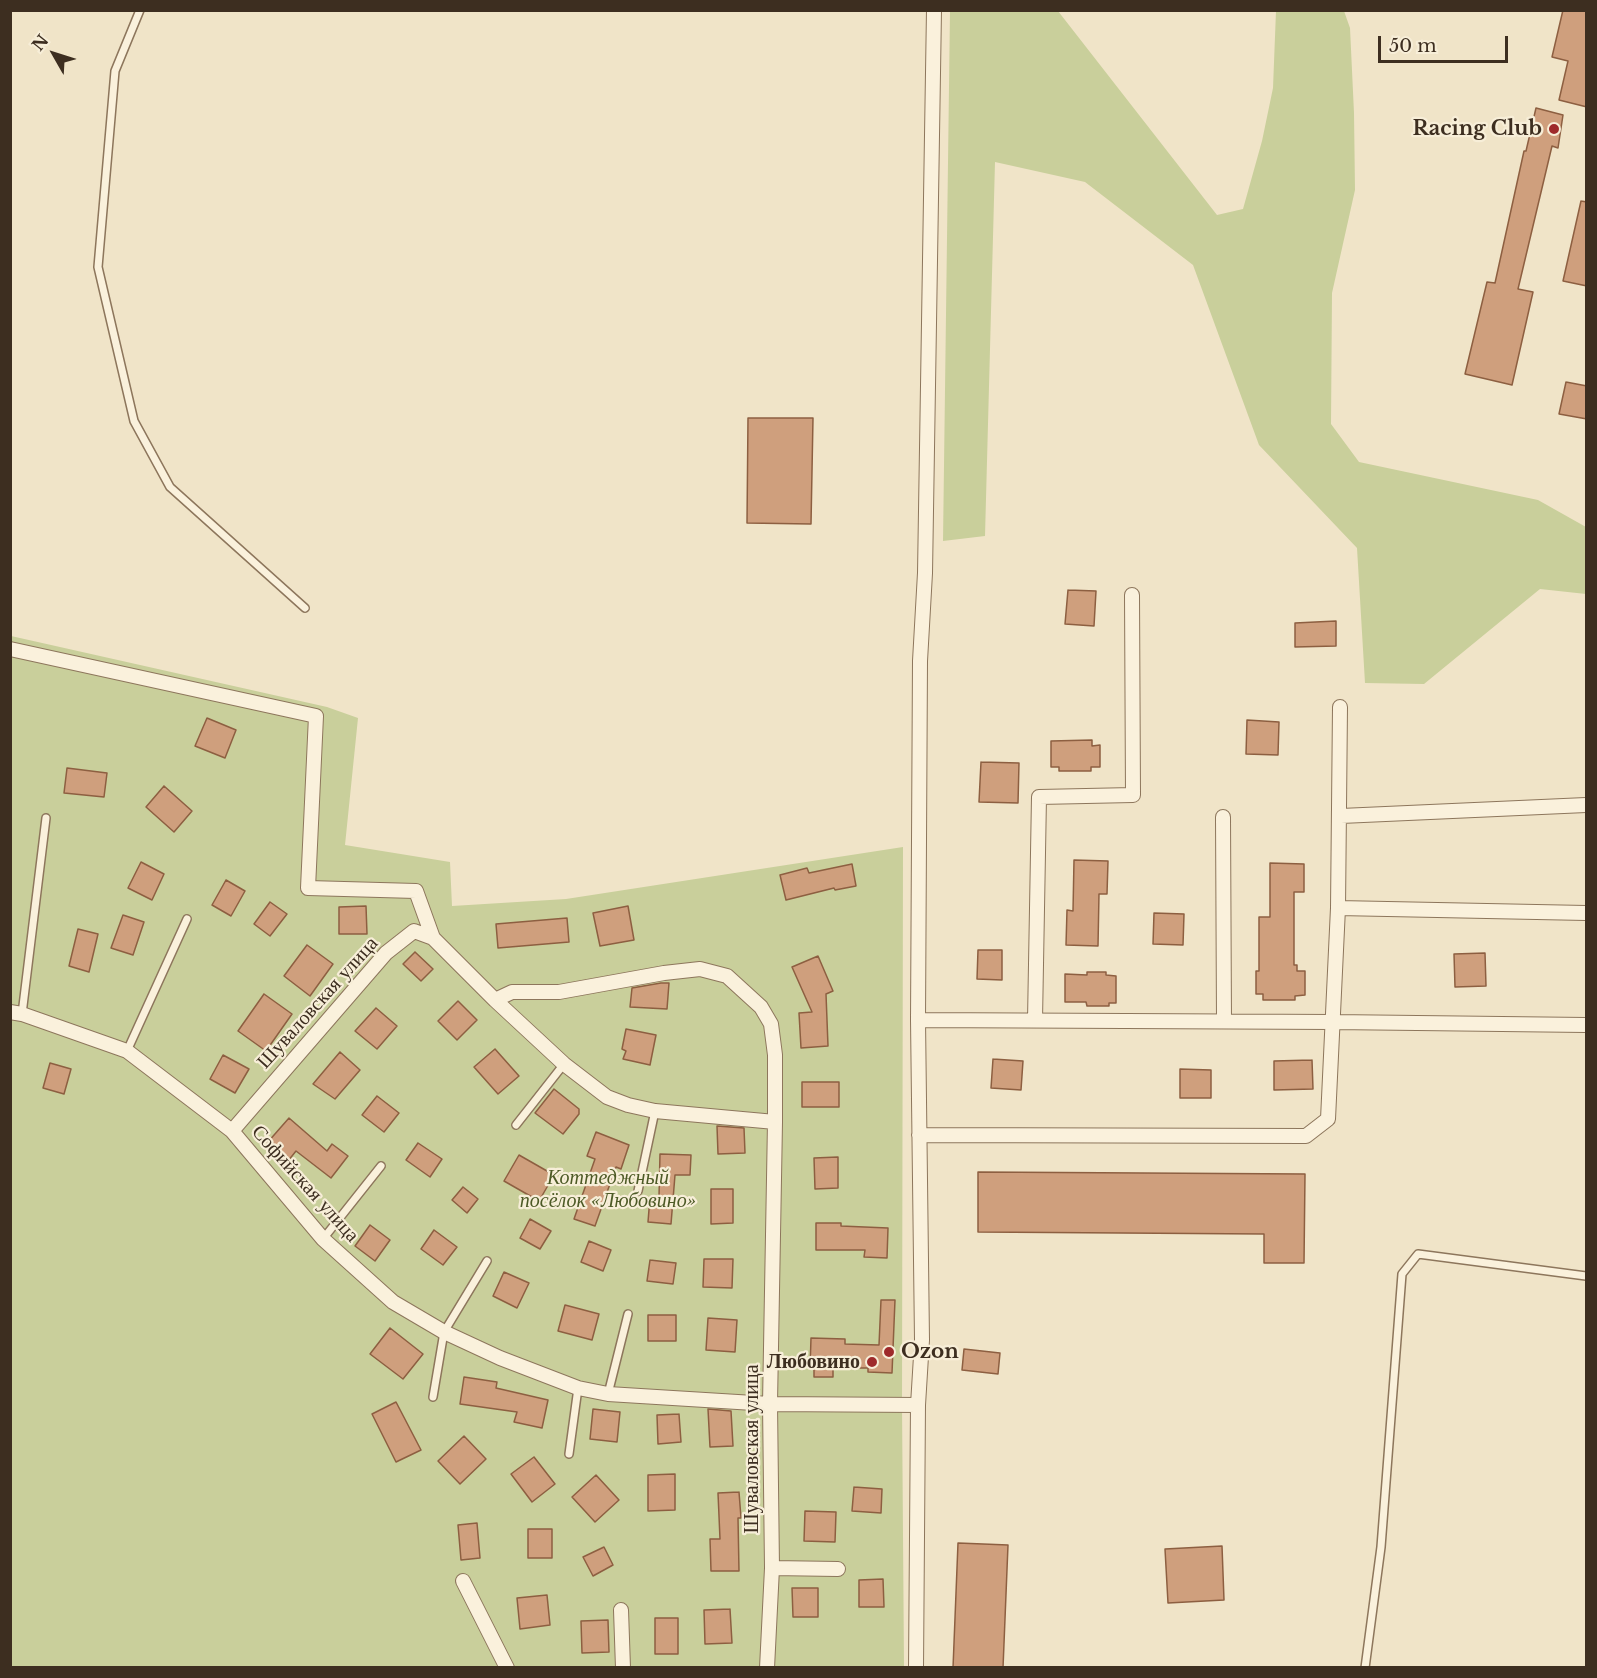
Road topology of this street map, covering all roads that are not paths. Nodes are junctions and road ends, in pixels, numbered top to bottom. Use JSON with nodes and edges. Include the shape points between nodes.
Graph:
{"nodes":[{"id":1,"x":140,"y":10,"type":"edge"},
{"id":2,"x":934,"y":10,"type":"edge"},
{"id":3,"x":1132,"y":595,"type":"dead end"},
{"id":4,"x":305,"y":608,"type":"dead end"},
{"id":5,"x":10,"y":649,"type":"edge"},
{"id":6,"x":1340,"y":707,"type":"dead end"},
{"id":7,"x":1587,"y":805,"type":"edge"},
{"id":8,"x":1341,"y":816,"type":"junction"},
{"id":9,"x":1224,"y":817,"type":"dead end"},
{"id":10,"x":45,"y":818,"type":"dead end"},
{"id":11,"x":1338,"y":908,"type":"junction"},
{"id":12,"x":1587,"y":913,"type":"edge"},
{"id":13,"x":187,"y":919,"type":"dead end"},
{"id":14,"x":433,"y":938,"type":"junction"},
{"id":15,"x":495,"y":1000,"type":"junction"},
{"id":16,"x":16,"y":1013,"type":"edge"},
{"id":17,"x":918,"y":1020,"type":"junction"},
{"id":18,"x":1035,"y":1020,"type":"junction"},
{"id":19,"x":1224,"y":1021,"type":"junction"},
{"id":20,"x":1333,"y":1022,"type":"junction"},
{"id":21,"x":1587,"y":1025,"type":"edge"},
{"id":22,"x":127,"y":1051,"type":"junction"},
{"id":23,"x":564,"y":1064,"type":"junction"},
{"id":24,"x":655,"y":1111,"type":"junction"},
{"id":25,"x":775,"y":1122,"type":"junction"},
{"id":26,"x":516,"y":1125,"type":"dead end"},
{"id":27,"x":232,"y":1131,"type":"junction"},
{"id":28,"x":919,"y":1135,"type":"junction"},
{"id":29,"x":381,"y":1166,"type":"dead end"},
{"id":30,"x":638,"y":1191,"type":"dead end"},
{"id":31,"x":323,"y":1239,"type":"junction"},
{"id":32,"x":487,"y":1261,"type":"dead end"},
{"id":33,"x":1587,"y":1276,"type":"edge"},
{"id":34,"x":628,"y":1314,"type":"dead end"},
{"id":35,"x":444,"y":1332,"type":"junction"},
{"id":36,"x":578,"y":1388,"type":"junction"},
{"id":37,"x":608,"y":1395,"type":"junction"},
{"id":38,"x":433,"y":1397,"type":"dead end"},
{"id":39,"x":770,"y":1404,"type":"junction"},
{"id":40,"x":918,"y":1405,"type":"junction"},
{"id":41,"x":568,"y":1454,"type":"dead end"},
{"id":42,"x":772,"y":1568,"type":"junction"},
{"id":43,"x":838,"y":1569,"type":"dead end"},
{"id":44,"x":463,"y":1581,"type":"dead end"},
{"id":45,"x":621,"y":1610,"type":"dead end"},
{"id":46,"x":507,"y":1668,"type":"edge"},
{"id":47,"x":623,"y":1668,"type":"edge"},
{"id":48,"x":767,"y":1668,"type":"edge"},
{"id":49,"x":916,"y":1668,"type":"edge"},
{"id":50,"x":1365,"y":1668,"type":"edge"}],
"edges":[{"from":1,"to":4,"type":"lane","via":[[115,71],[98,267],[134,421],[170,487]]},
{"from":2,"to":17,"type":"street","via":[[925,573],[920,661]]},
{"from":3,"to":18,"type":"street","via":[[1132,795],[1039,797]]},
{"from":5,"to":14,"type":"street","via":[[316,716],[308,888],[416,891]]},
{"from":6,"to":8,"type":"street"},
{"from":7,"to":8,"type":"street"},
{"from":8,"to":11,"type":"street"},
{"from":9,"to":19,"type":"street"},
{"from":10,"to":16,"type":"lane"},
{"from":11,"to":12,"type":"street"},
{"from":11,"to":20,"type":"street"},
{"from":13,"to":22,"type":"lane"},
{"from":14,"to":15,"type":"street"},
{"from":14,"to":27,"type":"street","name":"Шуваловская улица","via":[[414,931],[386,953]]},
{"from":15,"to":23,"type":"street"},
{"from":15,"to":25,"type":"street","name":"Шуваловская улица","via":[[512,992],[560,992],[664,972],[700,969],[728,976],[761,1007],[771,1024]]},
{"from":16,"to":22,"type":"street","name":"Софийская улица"},
{"from":17,"to":18,"type":"street"},
{"from":17,"to":28,"type":"street"},
{"from":18,"to":19,"type":"street"},
{"from":19,"to":20,"type":"street"},
{"from":20,"to":21,"type":"street"},
{"from":20,"to":28,"type":"street","via":[[1328,1119],[1306,1136]]},
{"from":22,"to":27,"type":"street","name":"Софийская улица"},
{"from":23,"to":24,"type":"street","via":[[607,1097]]},
{"from":23,"to":26,"type":"lane"},
{"from":24,"to":25,"type":"street"},
{"from":24,"to":30,"type":"lane"},
{"from":25,"to":39,"type":"street","name":"Шуваловская улица"},
{"from":27,"to":31,"type":"street","name":"Софийская улица"},
{"from":28,"to":40,"type":"street","via":[[922,1340]]},
{"from":29,"to":31,"type":"lane"},
{"from":31,"to":35,"type":"street","name":"Софийская улица","via":[[393,1302]]},
{"from":32,"to":35,"type":"lane"},
{"from":33,"to":50,"type":"lane","via":[[1418,1254],[1402,1274],[1381,1547]]},
{"from":34,"to":37,"type":"lane"},
{"from":35,"to":36,"type":"street","name":"Софийская улица"},
{"from":35,"to":38,"type":"lane"},
{"from":36,"to":37,"type":"street","name":"Софийская улица"},
{"from":36,"to":41,"type":"lane"},
{"from":37,"to":39,"type":"street","name":"Софийская улица"},
{"from":39,"to":40,"type":"street","name":"Софийская улица"},
{"from":39,"to":42,"type":"street","name":"Шуваловская улица"},
{"from":40,"to":49,"type":"street"},
{"from":42,"to":43,"type":"street"},
{"from":42,"to":48,"type":"street","name":"Шуваловская улица"},
{"from":44,"to":46,"type":"street"},
{"from":45,"to":47,"type":"street"}]}
